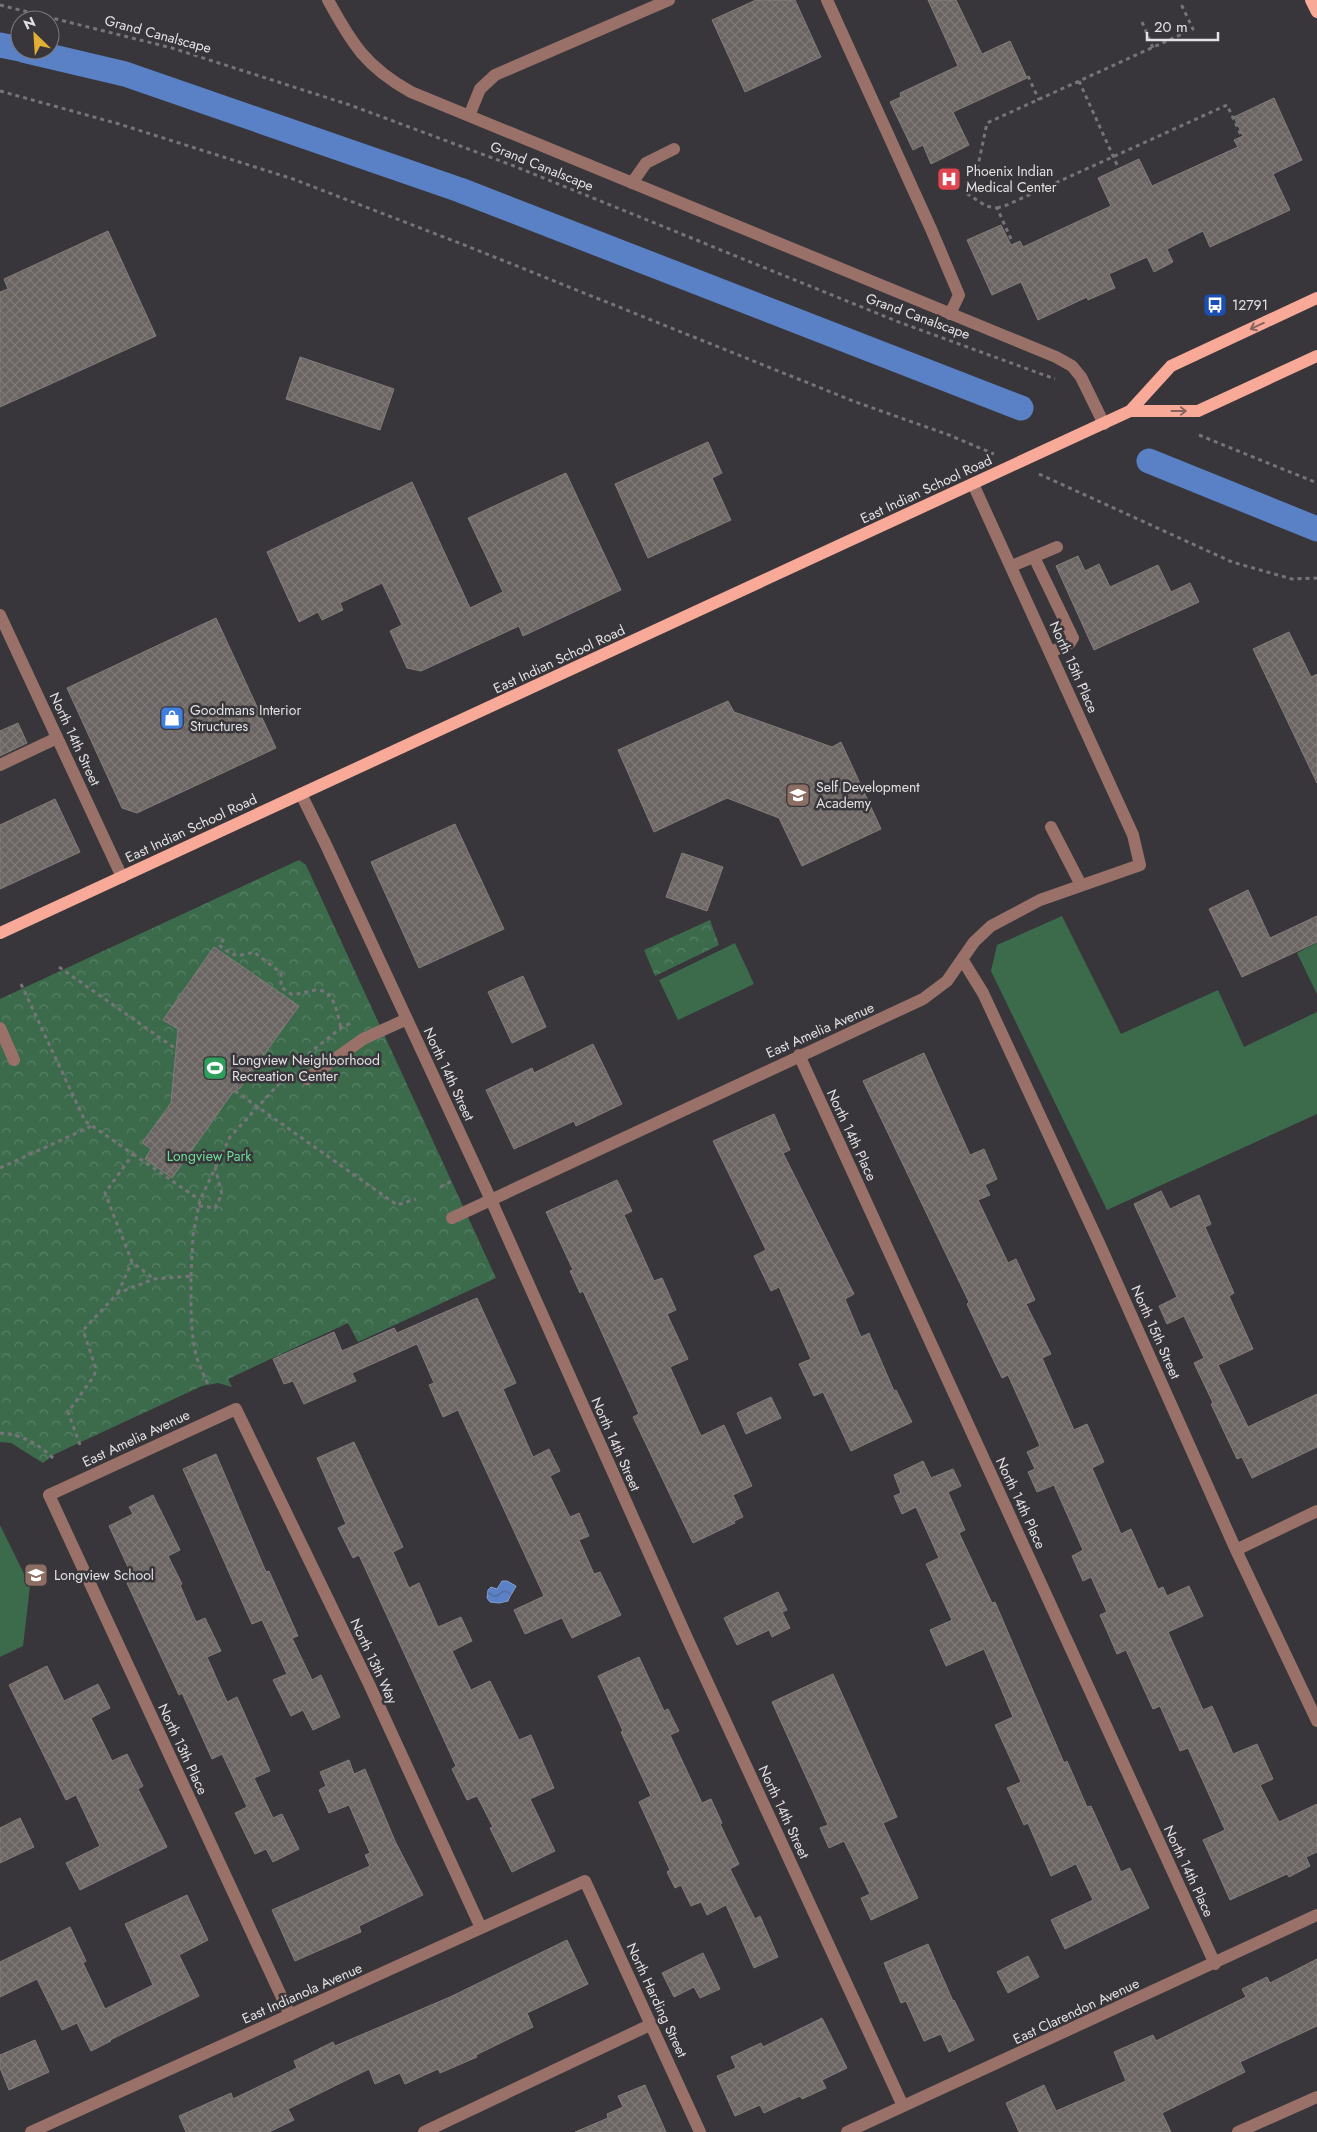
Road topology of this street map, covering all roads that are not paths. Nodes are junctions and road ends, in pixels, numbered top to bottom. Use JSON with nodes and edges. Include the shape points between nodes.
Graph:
{"nodes":[{"id":1,"x":328,"y":0,"type":"edge"},
{"id":2,"x":669,"y":0,"type":"edge"},
{"id":3,"x":827,"y":0,"type":"edge"},
{"id":4,"x":1312,"y":0,"type":"edge"},
{"id":5,"x":1317,"y":12,"type":"edge"},
{"id":6,"x":469,"y":116,"type":"junction"},
{"id":7,"x":674,"y":149,"type":"dead end"},
{"id":8,"x":632,"y":183,"type":"junction"},
{"id":9,"x":1317,"y":298,"type":"edge"},
{"id":10,"x":950,"y":314,"type":"junction"},
{"id":11,"x":1317,"y":356,"type":"edge"},
{"id":12,"x":1130,"y":411,"type":"junction"},
{"id":13,"x":1104,"y":424,"type":"junction"},
{"id":14,"x":973,"y":484,"type":"junction"},
{"id":15,"x":1057,"y":547,"type":"dead end"},
{"id":16,"x":1034,"y":557,"type":"junction"},
{"id":17,"x":1012,"y":566,"type":"junction"},
{"id":18,"x":0,"y":615,"type":"edge"},
{"id":19,"x":1051,"y":652,"type":"junction"},
{"id":20,"x":57,"y":738,"type":"junction"},
{"id":21,"x":0,"y":765,"type":"edge"},
{"id":22,"x":300,"y":794,"type":"junction"},
{"id":23,"x":1051,"y":827,"type":"dead end"},
{"id":24,"x":1140,"y":865,"type":"joint"},
{"id":25,"x":122,"y":877,"type":"junction"},
{"id":26,"x":1081,"y":885,"type":"junction"},
{"id":27,"x":0,"y":933,"type":"edge"},
{"id":28,"x":962,"y":959,"type":"junction"},
{"id":29,"x":407,"y":1019,"type":"junction"},
{"id":30,"x":0,"y":1028,"type":"edge"},
{"id":31,"x":799,"y":1055,"type":"junction"},
{"id":32,"x":14,"y":1060,"type":"dead end"},
{"id":33,"x":307,"y":1079,"type":"dead end"},
{"id":34,"x":491,"y":1200,"type":"junction"},
{"id":35,"x":452,"y":1218,"type":"dead end"},
{"id":36,"x":236,"y":1409,"type":"joint"},
{"id":37,"x":49,"y":1495,"type":"joint"},
{"id":38,"x":1317,"y":1511,"type":"edge"},
{"id":39,"x":1236,"y":1550,"type":"junction"},
{"id":40,"x":1317,"y":1720,"type":"edge"},
{"id":41,"x":585,"y":1880,"type":"joint"},
{"id":42,"x":1317,"y":1915,"type":"edge"},
{"id":43,"x":481,"y":1928,"type":"junction"},
{"id":44,"x":1215,"y":1964,"type":"junction"},
{"id":45,"x":290,"y":2015,"type":"junction"},
{"id":46,"x":652,"y":2024,"type":"junction"},
{"id":47,"x":1317,"y":2097,"type":"edge"},
{"id":48,"x":903,"y":2106,"type":"junction"},
{"id":49,"x":31,"y":2132,"type":"edge"},
{"id":50,"x":424,"y":2132,"type":"edge"},
{"id":51,"x":700,"y":2132,"type":"edge"},
{"id":52,"x":847,"y":2132,"type":"edge"},
{"id":53,"x":1238,"y":2132,"type":"edge"}],
"edges":[{"from":1,"to":6,"type":"street","via":[[346,34],[387,79]]},
{"from":2,"to":6,"type":"street","via":[[495,75],[480,90]]},
{"from":3,"to":10,"type":"street","via":[[959,295]]},
{"from":4,"to":5,"type":"main road"},
{"from":6,"to":8,"type":"street"},
{"from":7,"to":8,"type":"street","via":[[646,163]]},
{"from":8,"to":10,"type":"street"},
{"from":9,"to":12,"type":"main road","name":"East Indian School Road","one_way":true,"via":[[1171,366]]},
{"from":10,"to":13,"type":"street","via":[[1072,366],[1081,377]]},
{"from":12,"to":11,"type":"main road","name":"East Indian School Road","one_way":true,"via":[[1198,411]]},
{"from":12,"to":13,"type":"main road","name":"East Indian School Road"},
{"from":13,"to":14,"type":"main road","name":"East Indian School Road"},
{"from":14,"to":17,"type":"street","name":"North 15th Place"},
{"from":14,"to":22,"type":"main road","name":"East Indian School Road"},
{"from":15,"to":16,"type":"street"},
{"from":16,"to":17,"type":"street"},
{"from":16,"to":19,"type":"street","via":[[1073,638],[1070,643]]},
{"from":17,"to":19,"type":"street","name":"North 15th Place"},
{"from":18,"to":20,"type":"street","name":"North 14th Street"},
{"from":19,"to":24,"type":"street","name":"North 15th Place","via":[[1134,835]]},
{"from":20,"to":21,"type":"street"},
{"from":20,"to":25,"type":"street","name":"North 14th Street"},
{"from":22,"to":25,"type":"main road","name":"East Indian School Road"},
{"from":22,"to":29,"type":"street","name":"North 14th Street"},
{"from":23,"to":26,"type":"street"},
{"from":24,"to":26,"type":"street","name":"East Amelia Avenue"},
{"from":25,"to":27,"type":"main road","name":"East Indian School Road"},
{"from":26,"to":28,"type":"street","name":"East Amelia Avenue","via":[[1040,900],[991,926]]},
{"from":28,"to":31,"type":"street","name":"East Amelia Avenue","via":[[947,981],[923,999]]},
{"from":28,"to":39,"type":"street","name":"North 15th Street","via":[[983,993],[1099,1243]]},
{"from":29,"to":33,"type":"street","via":[[363,1039]]},
{"from":29,"to":34,"type":"street","name":"North 14th Street"},
{"from":30,"to":32,"type":"street"},
{"from":31,"to":34,"type":"street","name":"East Amelia Avenue"},
{"from":31,"to":44,"type":"street","name":"North 14th Place"},
{"from":34,"to":35,"type":"street","name":"East Amelia Avenue"},
{"from":34,"to":48,"type":"street","name":"North 14th Street","via":[[691,1646]]},
{"from":36,"to":37,"type":"street","name":"East Amelia Avenue"},
{"from":36,"to":43,"type":"street","name":"North 13th Way","via":[[369,1684]]},
{"from":37,"to":45,"type":"street","name":"North 13th Place"},
{"from":38,"to":39,"type":"street"},
{"from":39,"to":40,"type":"street","name":"North 15th Street"},
{"from":41,"to":43,"type":"street","name":"East Indianola Avenue"},
{"from":41,"to":46,"type":"street","name":"North Harding Street"},
{"from":42,"to":44,"type":"street","name":"East Clarendon Avenue"},
{"from":43,"to":45,"type":"street","name":"East Indianola Avenue"},
{"from":44,"to":48,"type":"street","name":"East Clarendon Avenue"},
{"from":45,"to":49,"type":"street","name":"East Indianola Avenue"},
{"from":46,"to":50,"type":"street"},
{"from":46,"to":51,"type":"street","name":"North Harding Street"},
{"from":47,"to":53,"type":"street"},
{"from":48,"to":52,"type":"street","name":"East Clarendon Avenue"}]}
